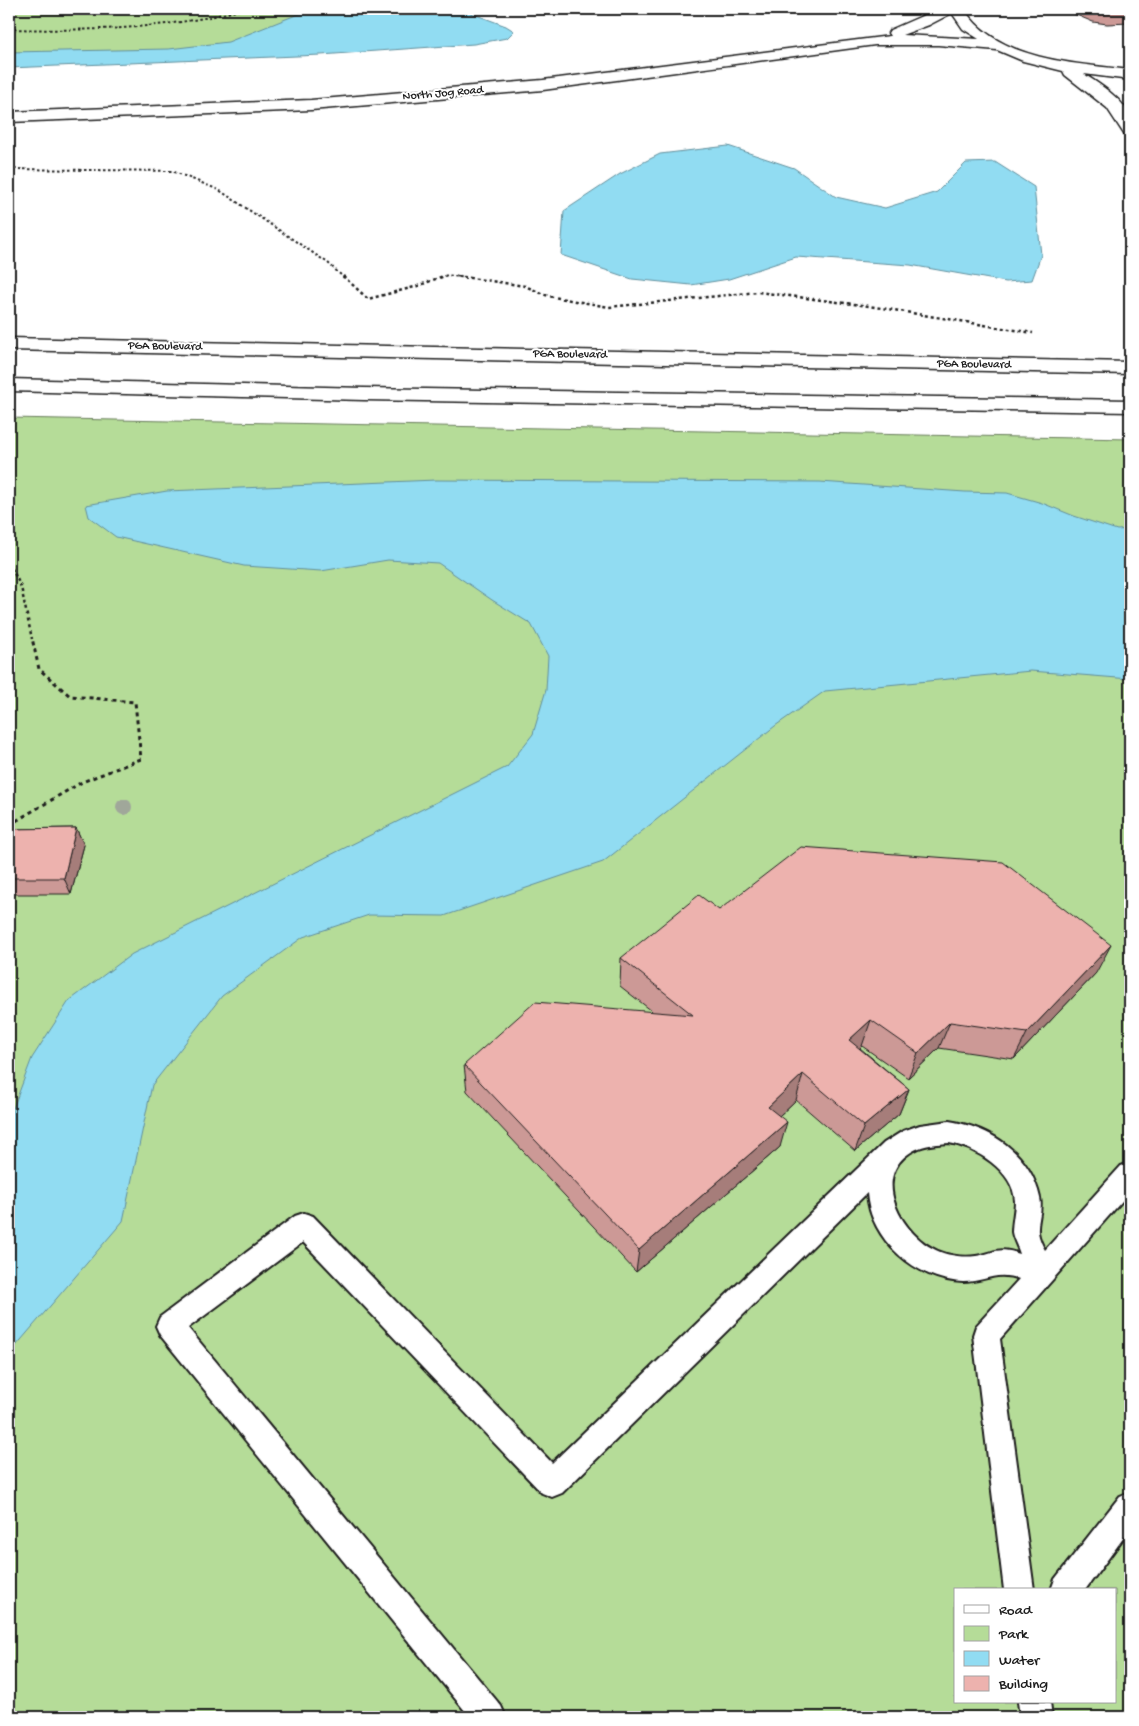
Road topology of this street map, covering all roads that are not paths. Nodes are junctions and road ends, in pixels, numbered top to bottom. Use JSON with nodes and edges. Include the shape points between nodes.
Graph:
{"nodes":[{"id":1,"x":948,"y":9,"type":"edge"},
{"id":2,"x":957,"y":9,"type":"edge"},
{"id":3,"x":875,"y":41,"type":"junction"},
{"id":4,"x":1000,"y":46,"type":"junction"},
{"id":5,"x":1063,"y":67,"type":"junction"},
{"id":6,"x":1130,"y":75,"type":"edge"},
{"id":7,"x":9,"y":117,"type":"edge"},
{"id":8,"x":1130,"y":131,"type":"edge"},
{"id":9,"x":9,"y":344,"type":"edge"},
{"id":10,"x":1130,"y":368,"type":"edge"},
{"id":11,"x":9,"y":385,"type":"edge"},
{"id":12,"x":1130,"y":406,"type":"edge"},
{"id":13,"x":893,"y":1152,"type":"junction"},
{"id":14,"x":1130,"y":1174,"type":"edge"},
{"id":15,"x":1041,"y":1275,"type":"junction"},
{"id":16,"x":1130,"y":1506,"type":"edge"},
{"id":17,"x":1019,"y":1588,"type":"edge"},
{"id":18,"x":1068,"y":1588,"type":"edge"},
{"id":19,"x":1034,"y":1704,"type":"edge"},
{"id":20,"x":490,"y":1717,"type":"edge"},
{"id":21,"x":1036,"y":1717,"type":"edge"}],
"edges":[{"from":1,"to":3,"type":"main road","name":"North Jog Road"},
{"from":2,"to":4,"type":"main road","via":[[968,26]]},
{"from":3,"to":4,"type":"main road","name":"North Jog Road","via":[[922,38]]},
{"from":3,"to":7,"type":"main road","name":"North Jog Road","via":[[514,88],[311,106]]},
{"from":4,"to":5,"type":"main road","via":[[1028,58]]},
{"from":5,"to":6,"type":"main road"},
{"from":5,"to":8,"type":"main road","via":[[1100,91]]},
{"from":9,"to":10,"type":"main road","name":"PGA Boulevard"},
{"from":11,"to":12,"type":"main road"},
{"from":13,"to":15,"type":"lane","via":[[881,1170],[880,1204],[891,1228],[909,1248],[949,1268],[976,1269],[1001,1262]]},
{"from":13,"to":15,"type":"lane","via":[[903,1143],[924,1134],[949,1132],[967,1136],[1002,1156],[1019,1176],[1028,1199],[1025,1234]]},
{"from":13,"to":20,"type":"lane","via":[[552,1483],[304,1225],[169,1326]]},
{"from":14,"to":15,"type":"lane"},
{"from":15,"to":17,"type":"lane","via":[[986,1335]]},
{"from":16,"to":18,"type":"lane"},
{"from":19,"to":21,"type":"lane"}]}
